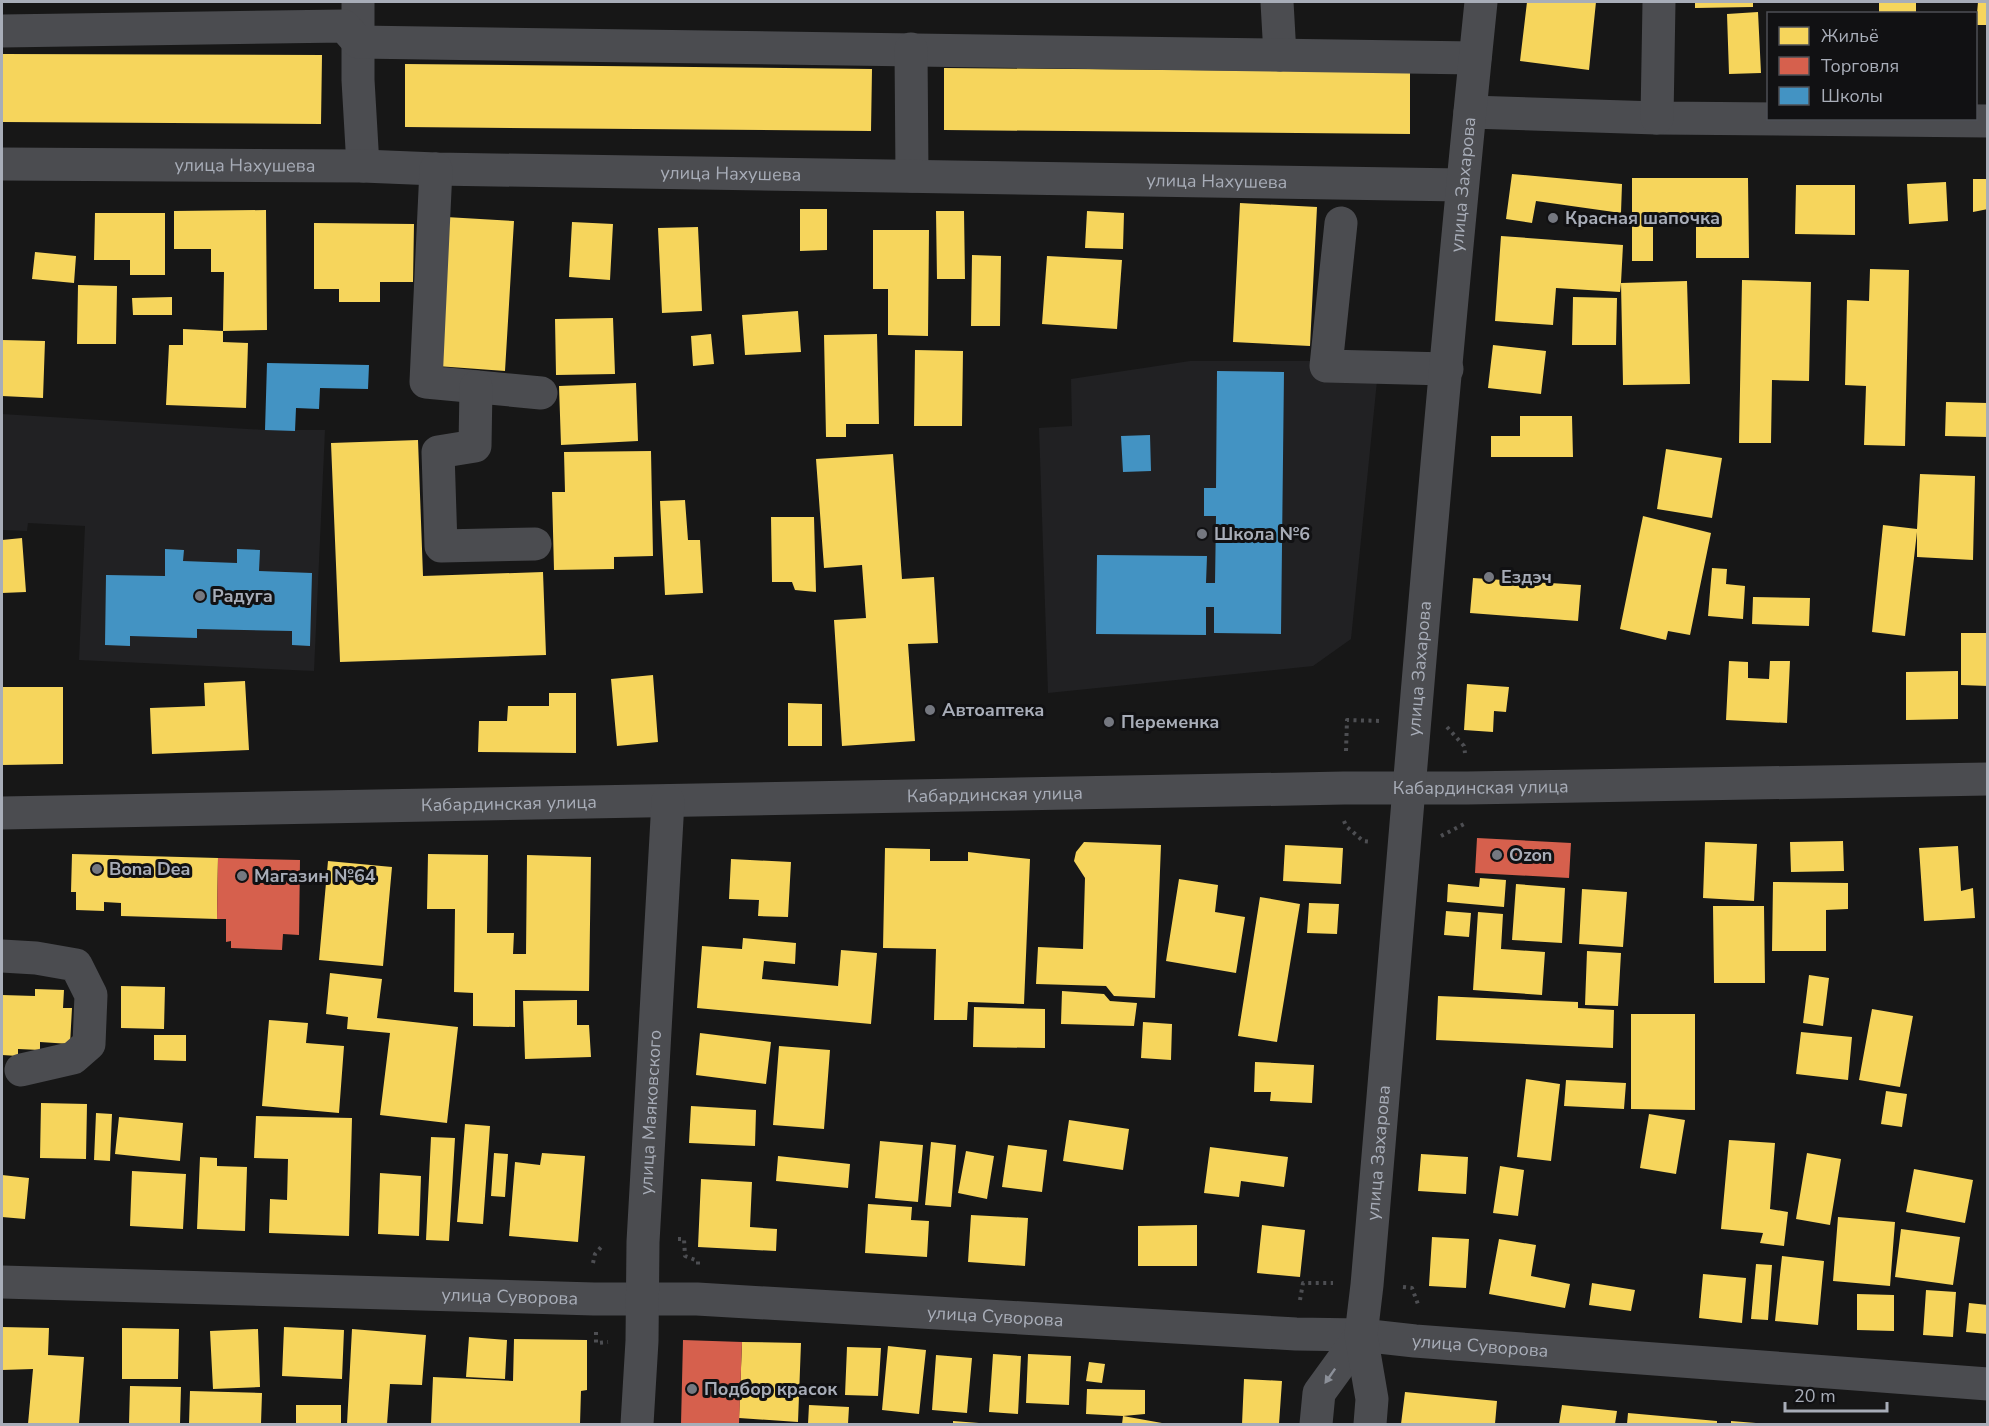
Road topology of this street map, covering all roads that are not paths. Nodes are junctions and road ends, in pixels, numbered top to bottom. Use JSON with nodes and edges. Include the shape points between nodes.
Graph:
{"nodes":[{"id":1,"x":358,"y":2,"type":"edge"},
{"id":2,"x":1277,"y":2,"type":"edge"},
{"id":3,"x":1481,"y":2,"type":"edge"},
{"id":4,"x":1659,"y":2,"type":"edge"},
{"id":5,"x":2,"y":31,"type":"edge"},
{"id":6,"x":358,"y":42,"type":"junction"},
{"id":7,"x":911,"y":49,"type":"junction"},
{"id":8,"x":1280,"y":54,"type":"junction"},
{"id":9,"x":1475,"y":58,"type":"junction"},
{"id":10,"x":1470,"y":112,"type":"junction"},
{"id":11,"x":1657,"y":118,"type":"junction"},
{"id":12,"x":1767,"y":119,"type":"edge"},
{"id":13,"x":1878,"y":120,"type":"edge"},
{"id":14,"x":1988,"y":121,"type":"edge"},
{"id":15,"x":2,"y":164,"type":"edge"},
{"id":16,"x":363,"y":166,"type":"junction"},
{"id":17,"x":436,"y":169,"type":"junction"},
{"id":18,"x":912,"y":176,"type":"junction"},
{"id":19,"x":1462,"y":184,"type":"junction"},
{"id":20,"x":1341,"y":223,"type":"dead end"},
{"id":21,"x":1447,"y":369,"type":"junction"},
{"id":22,"x":476,"y":387,"type":"junction"},
{"id":23,"x":541,"y":393,"type":"dead end"},
{"id":24,"x":535,"y":544,"type":"dead end"},
{"id":25,"x":1988,"y":779,"type":"edge"},
{"id":26,"x":1409,"y":788,"type":"junction"},
{"id":27,"x":668,"y":801,"type":"junction"},
{"id":28,"x":2,"y":813,"type":"edge"},
{"id":29,"x":2,"y":956,"type":"edge"},
{"id":30,"x":21,"y":1070,"type":"dead end"},
{"id":31,"x":2,"y":1282,"type":"edge"},
{"id":32,"x":642,"y":1299,"type":"junction"},
{"id":33,"x":1361,"y":1335,"type":"junction"},
{"id":34,"x":1988,"y":1384,"type":"edge"},
{"id":35,"x":636,"y":1425,"type":"edge"},
{"id":36,"x":1316,"y":1425,"type":"edge"},
{"id":37,"x":1370,"y":1425,"type":"edge"}],
"edges":[{"from":1,"to":6,"type":"street"},
{"from":2,"to":8,"type":"street"},
{"from":3,"to":9,"type":"street","name":"улица Захарова"},
{"from":4,"to":11,"type":"street"},
{"from":5,"to":6,"type":"street","via":[[344,26]]},
{"from":6,"to":7,"type":"street"},
{"from":6,"to":16,"type":"street"},
{"from":7,"to":8,"type":"street"},
{"from":7,"to":18,"type":"street"},
{"from":8,"to":9,"type":"street"},
{"from":9,"to":10,"type":"street","name":"улица Захарова"},
{"from":10,"to":11,"type":"street"},
{"from":10,"to":19,"type":"street","name":"улица Захарова"},
{"from":11,"to":12,"type":"street"},
{"from":13,"to":14,"type":"street"},
{"from":15,"to":16,"type":"street","name":"улица Нахушева"},
{"from":16,"to":17,"type":"street","name":"улица Нахушева"},
{"from":17,"to":18,"type":"street","name":"улица Нахушева"},
{"from":17,"to":22,"type":"street","via":[[426,382]]},
{"from":18,"to":19,"type":"street","name":"улица Нахушева"},
{"from":19,"to":21,"type":"street","name":"улица Захарова"},
{"from":20,"to":21,"type":"street","via":[[1326,366]]},
{"from":21,"to":26,"type":"street","name":"улица Захарова"},
{"from":22,"to":23,"type":"street"},
{"from":22,"to":24,"type":"street","via":[[475,446],[438,452],[441,546]]},
{"from":25,"to":26,"type":"street","name":"Кабардинская улица"},
{"from":26,"to":27,"type":"street","name":"Кабардинская улица"},
{"from":26,"to":33,"type":"street","name":"улица Захарова"},
{"from":27,"to":28,"type":"street","name":"Кабардинская улица"},
{"from":27,"to":32,"type":"street","name":"улица Маяковского"},
{"from":29,"to":30,"type":"street","via":[[76,965],[91,995],[89,1044],[73,1058]]},
{"from":31,"to":32,"type":"street","name":"улица Суворова"},
{"from":32,"to":33,"type":"street","name":"улица Суворова"},
{"from":32,"to":35,"type":"street","name":"улица Маяковского"},
{"from":33,"to":34,"type":"street","name":"улица Суворова"},
{"from":33,"to":36,"type":"street","name":"улица Захарова","one_way":true,"via":[[1319,1393]]},
{"from":33,"to":37,"type":"street","name":"улица Захарова","via":[[1372,1399]]}]}
